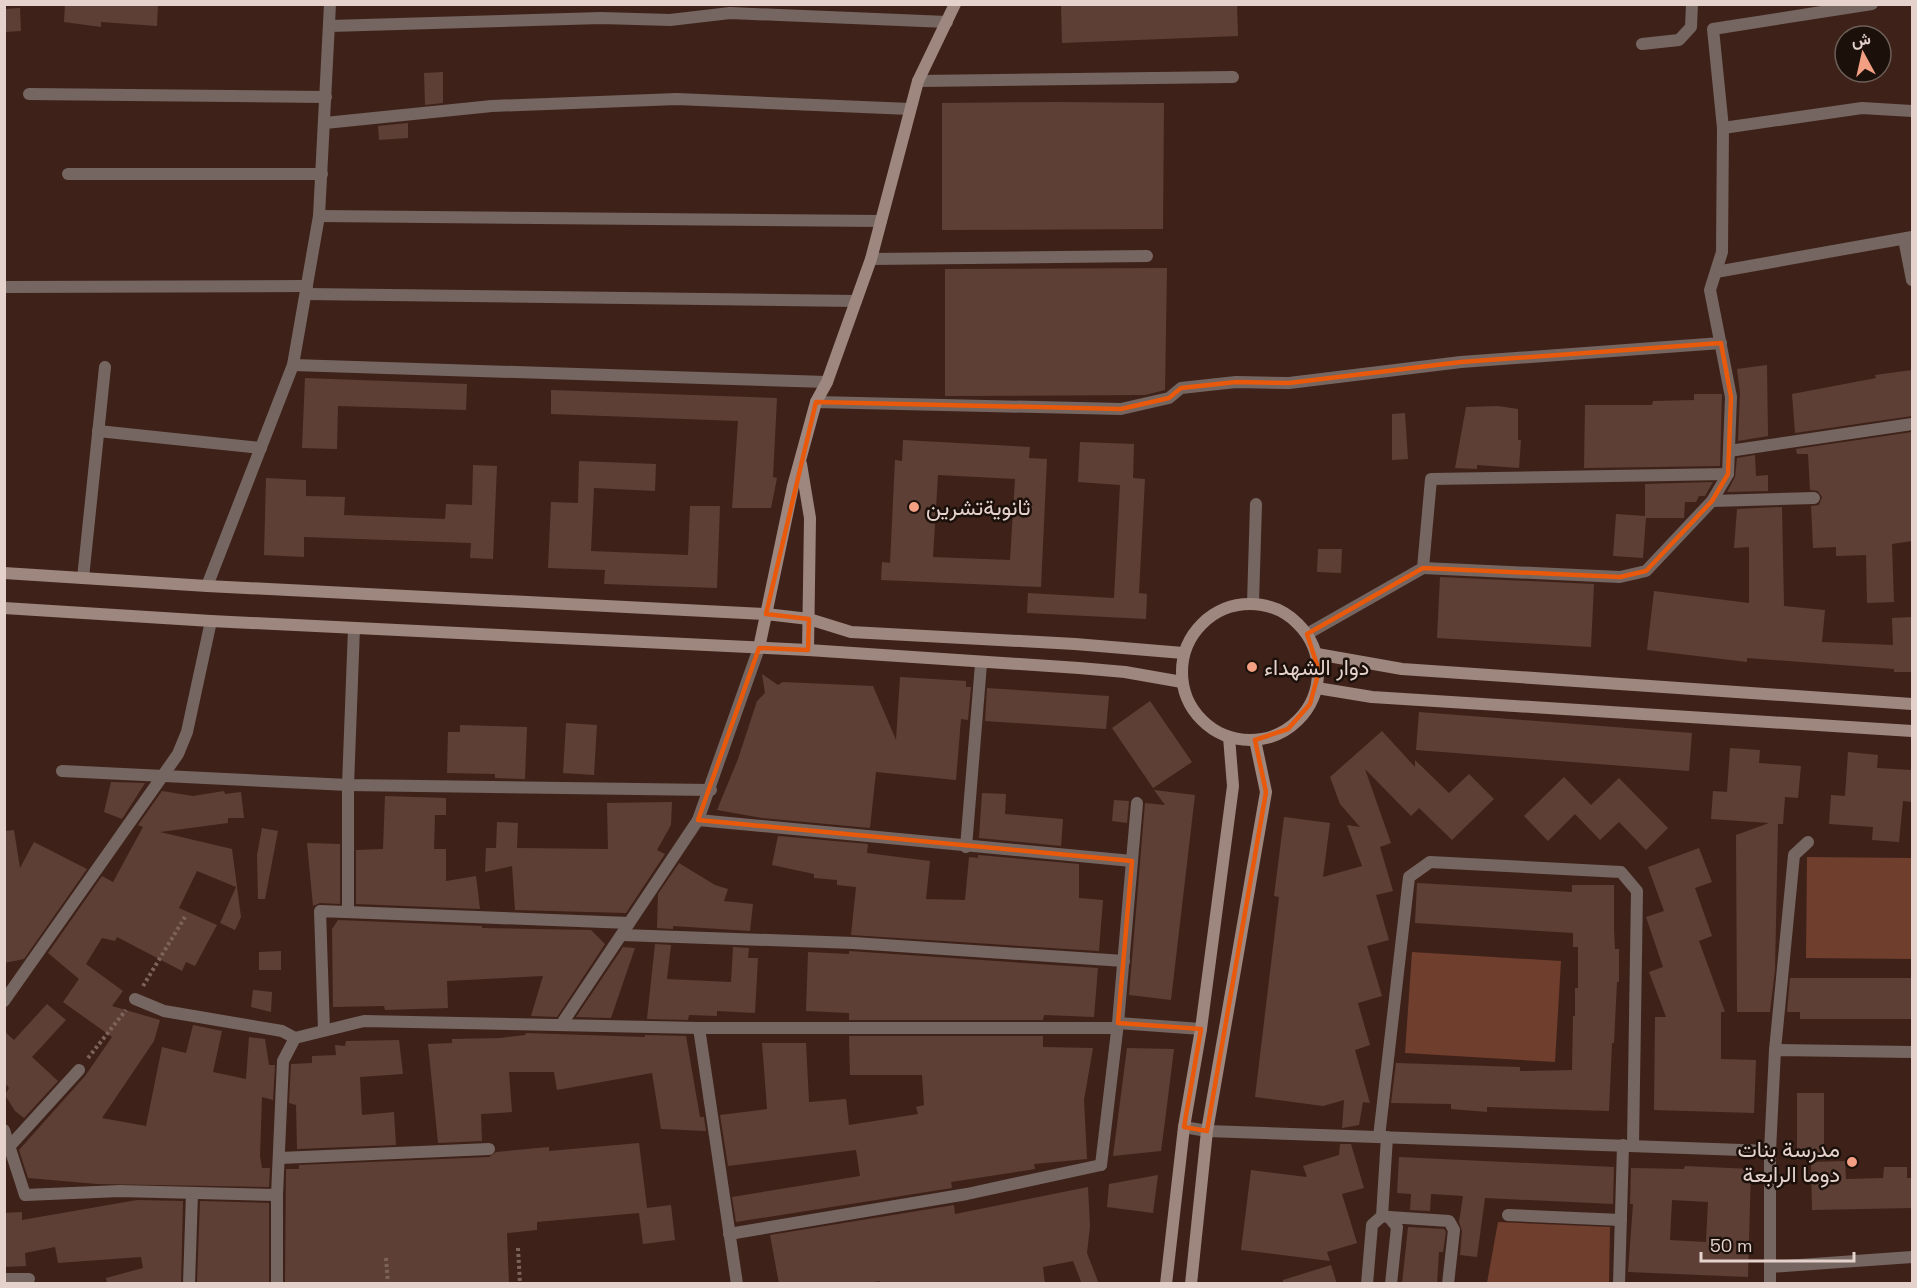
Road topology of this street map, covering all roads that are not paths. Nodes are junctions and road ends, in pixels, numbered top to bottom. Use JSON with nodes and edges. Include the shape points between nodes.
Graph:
{"nodes":[{"id":1,"x":330,"y":4,"type":"edge"},
{"id":2,"x":955,"y":4,"type":"edge"},
{"id":3,"x":1692,"y":4,"type":"edge"},
{"id":4,"x":1872,"y":4,"type":"edge"},
{"id":5,"x":947,"y":22,"type":"junction"},
{"id":6,"x":330,"y":26,"type":"junction"},
{"id":7,"x":1642,"y":44,"type":"dead end"},
{"id":8,"x":1233,"y":76,"type":"dead end"},
{"id":9,"x":918,"y":81,"type":"junction"},
{"id":10,"x":29,"y":94,"type":"dead end"},
{"id":11,"x":326,"y":97,"type":"junction"},
{"id":12,"x":910,"y":110,"type":"junction"},
{"id":13,"x":1912,"y":111,"type":"edge"},
{"id":14,"x":325,"y":123,"type":"junction"},
{"id":15,"x":1723,"y":128,"type":"junction"},
{"id":16,"x":68,"y":174,"type":"dead end"},
{"id":17,"x":322,"y":174,"type":"junction"},
{"id":18,"x":319,"y":216,"type":"junction"},
{"id":19,"x":881,"y":221,"type":"junction"},
{"id":20,"x":1908,"y":238,"type":"edge"},
{"id":21,"x":1147,"y":256,"type":"dead end"},
{"id":22,"x":872,"y":259,"type":"junction"},
{"id":23,"x":1716,"y":272,"type":"junction"},
{"id":24,"x":1912,"y":280,"type":"edge"},
{"id":25,"x":4,"y":287,"type":"edge"},
{"id":26,"x":307,"y":290,"type":"junction"},
{"id":27,"x":856,"y":301,"type":"junction"},
{"id":28,"x":1721,"y":344,"type":"junction"},
{"id":29,"x":293,"y":365,"type":"junction"},
{"id":30,"x":105,"y":367,"type":"dead end"},
{"id":31,"x":827,"y":382,"type":"junction"},
{"id":32,"x":816,"y":402,"type":"junction"},
{"id":33,"x":1912,"y":424,"type":"edge"},
{"id":34,"x":98,"y":431,"type":"junction"},
{"id":35,"x":261,"y":448,"type":"junction"},
{"id":36,"x":1730,"y":451,"type":"junction"},
{"id":37,"x":801,"y":463,"type":"junction"},
{"id":38,"x":1728,"y":474,"type":"junction"},
{"id":39,"x":1814,"y":498,"type":"dead end"},
{"id":40,"x":1712,"y":501,"type":"junction"},
{"id":41,"x":1256,"y":504,"type":"dead end"},
{"id":42,"x":1423,"y":568,"type":"junction"},
{"id":43,"x":4,"y":573,"type":"edge"},
{"id":44,"x":83,"y":578,"type":"junction"},
{"id":45,"x":207,"y":586,"type":"junction"},
{"id":46,"x":1253,"y":603,"type":"junction"},
{"id":47,"x":4,"y":608,"type":"edge"},
{"id":48,"x":766,"y":614,"type":"junction"},
{"id":49,"x":809,"y":619,"type":"junction"},
{"id":50,"x":211,"y":621,"type":"junction"},
{"id":51,"x":354,"y":628,"type":"junction"},
{"id":52,"x":1308,"y":634,"type":"junction"},
{"id":53,"x":759,"y":648,"type":"junction"},
{"id":54,"x":808,"y":650,"type":"junction"},
{"id":55,"x":1183,"y":653,"type":"junction"},
{"id":56,"x":1317,"y":654,"type":"junction"},
{"id":57,"x":981,"y":664,"type":"junction"},
{"id":58,"x":1182,"y":682,"type":"junction"},
{"id":59,"x":1317,"y":688,"type":"junction"},
{"id":60,"x":1912,"y":704,"type":"edge"},
{"id":61,"x":1912,"y":731,"type":"edge"},
{"id":62,"x":1229,"y":737,"type":"junction"},
{"id":63,"x":1255,"y":740,"type":"junction"},
{"id":64,"x":62,"y":771,"type":"dead end"},
{"id":65,"x":163,"y":775,"type":"junction"},
{"id":66,"x":348,"y":785,"type":"junction"},
{"id":67,"x":711,"y":790,"type":"junction"},
{"id":68,"x":1137,"y":803,"type":"dead end"},
{"id":69,"x":698,"y":820,"type":"junction"},
{"id":70,"x":1808,"y":842,"type":"dead end"},
{"id":71,"x":966,"y":847,"type":"junction"},
{"id":72,"x":1132,"y":861,"type":"junction"},
{"id":73,"x":348,"y":912,"type":"junction"},
{"id":74,"x":629,"y":923,"type":"junction"},
{"id":75,"x":622,"y":935,"type":"junction"},
{"id":76,"x":1124,"y":961,"type":"junction"},
{"id":77,"x":135,"y":999,"type":"dead end"},
{"id":78,"x":4,"y":1001,"type":"edge"},
{"id":79,"x":561,"y":1025,"type":"junction"},
{"id":80,"x":1118,"y":1026,"type":"junction"},
{"id":81,"x":699,"y":1028,"type":"junction"},
{"id":82,"x":1201,"y":1029,"type":"junction"},
{"id":83,"x":324,"y":1030,"type":"junction"},
{"id":84,"x":295,"y":1038,"type":"junction"},
{"id":85,"x":1775,"y":1050,"type":"junction"},
{"id":86,"x":1912,"y":1052,"type":"edge"},
{"id":87,"x":79,"y":1070,"type":"dead end"},
{"id":88,"x":1184,"y":1127,"type":"junction"},
{"id":89,"x":4,"y":1130,"type":"edge"},
{"id":90,"x":1206,"y":1131,"type":"junction"},
{"id":91,"x":1383,"y":1137,"type":"junction"},
{"id":92,"x":1628,"y":1146,"type":"junction"},
{"id":93,"x":8,"y":1148,"type":"junction"},
{"id":94,"x":489,"y":1149,"type":"dead end"},
{"id":95,"x":1770,"y":1151,"type":"junction"},
{"id":96,"x":280,"y":1158,"type":"junction"},
{"id":97,"x":192,"y":1193,"type":"junction"},
{"id":98,"x":277,"y":1195,"type":"junction"},
{"id":99,"x":1508,"y":1215,"type":"dead end"},
{"id":100,"x":1385,"y":1216,"type":"junction"},
{"id":101,"x":1621,"y":1220,"type":"junction"},
{"id":102,"x":729,"y":1234,"type":"junction"},
{"id":103,"x":1912,"y":1257,"type":"edge"},
{"id":104,"x":1770,"y":1267,"type":"junction"},
{"id":105,"x":4,"y":1279,"type":"edge"},
{"id":106,"x":29,"y":1279,"type":"dead end"},
{"id":107,"x":189,"y":1284,"type":"edge"},
{"id":108,"x":277,"y":1284,"type":"edge"},
{"id":109,"x":737,"y":1284,"type":"edge"},
{"id":110,"x":1166,"y":1284,"type":"edge"},
{"id":111,"x":1191,"y":1284,"type":"edge"},
{"id":112,"x":1367,"y":1284,"type":"edge"},
{"id":113,"x":1391,"y":1284,"type":"edge"},
{"id":114,"x":1448,"y":1284,"type":"edge"},
{"id":115,"x":1619,"y":1284,"type":"edge"},
{"id":116,"x":1770,"y":1284,"type":"edge"}],
"edges":[{"from":1,"to":6,"type":"street"},
{"from":2,"to":5,"type":"main road"},
{"from":3,"to":7,"type":"street","via":[[1691,27],[1679,40]]},
{"from":4,"to":15,"type":"street","via":[[1713,29]]},
{"from":5,"to":6,"type":"street","via":[[730,13],[670,20],[601,18]]},
{"from":5,"to":9,"type":"main road"},
{"from":6,"to":11,"type":"street"},
{"from":8,"to":9,"type":"street"},
{"from":9,"to":12,"type":"main road"},
{"from":10,"to":11,"type":"street"},
{"from":11,"to":14,"type":"street"},
{"from":12,"to":14,"type":"street","via":[[677,99],[492,106]]},
{"from":12,"to":19,"type":"main road"},
{"from":13,"to":15,"type":"street","via":[[1862,108]]},
{"from":14,"to":17,"type":"street"},
{"from":15,"to":23,"type":"street","via":[[1722,252]]},
{"from":16,"to":17,"type":"street"},
{"from":17,"to":18,"type":"street"},
{"from":18,"to":19,"type":"street"},
{"from":18,"to":26,"type":"street"},
{"from":19,"to":22,"type":"main road"},
{"from":20,"to":23,"type":"street"},
{"from":20,"to":24,"type":"street"},
{"from":21,"to":22,"type":"street"},
{"from":22,"to":27,"type":"main road"},
{"from":23,"to":28,"type":"street","via":[[1710,290]]},
{"from":25,"to":26,"type":"street"},
{"from":26,"to":27,"type":"street"},
{"from":26,"to":29,"type":"street"},
{"from":27,"to":31,"type":"main road"},
{"from":28,"to":32,"type":"street","via":[[1461,362],[1289,382],[1181,388],[1169,398],[1121,409]]},
{"from":28,"to":36,"type":"street","via":[[1731,397]]},
{"from":29,"to":31,"type":"street"},
{"from":29,"to":35,"type":"street"},
{"from":30,"to":34,"type":"street"},
{"from":31,"to":32,"type":"main road"},
{"from":32,"to":37,"type":"main road"},
{"from":33,"to":36,"type":"street"},
{"from":34,"to":35,"type":"street"},
{"from":34,"to":44,"type":"street"},
{"from":35,"to":45,"type":"street"},
{"from":36,"to":38,"type":"street"},
{"from":37,"to":48,"type":"main road"},
{"from":37,"to":49,"type":"main road","via":[[810,518]]},
{"from":38,"to":40,"type":"street"},
{"from":38,"to":42,"type":"street","via":[[1431,479]]},
{"from":39,"to":40,"type":"street"},
{"from":40,"to":42,"type":"street","via":[[1646,571],[1620,577]]},
{"from":41,"to":46,"type":"street"},
{"from":42,"to":52,"type":"street"},
{"from":43,"to":44,"type":"main road"},
{"from":44,"to":45,"type":"main road"},
{"from":45,"to":48,"type":"main road"},
{"from":46,"to":52,"type":"main road","via":[[1293,618]]},
{"from":46,"to":55,"type":"main road","via":[[1232,606],[1212,615],[1196,629]]},
{"from":47,"to":50,"type":"main road"},
{"from":48,"to":49,"type":"main road"},
{"from":48,"to":53,"type":"main road"},
{"from":49,"to":54,"type":"main road"},
{"from":49,"to":55,"type":"main road","via":[[851,632]]},
{"from":50,"to":51,"type":"main road"},
{"from":50,"to":65,"type":"street","via":[[187,732]]},
{"from":51,"to":53,"type":"main road"},
{"from":51,"to":66,"type":"street"},
{"from":52,"to":56,"type":"main road"},
{"from":53,"to":54,"type":"main road"},
{"from":53,"to":67,"type":"street"},
{"from":54,"to":57,"type":"main road"},
{"from":55,"to":58,"type":"main road"},
{"from":56,"to":59,"type":"main road"},
{"from":56,"to":60,"type":"main road","via":[[1402,669]]},
{"from":57,"to":58,"type":"main road","via":[[1125,672]]},
{"from":57,"to":71,"type":"street"},
{"from":58,"to":62,"type":"main road","via":[[1197,716]]},
{"from":59,"to":61,"type":"main road","via":[[1372,697]]},
{"from":59,"to":63,"type":"main road","via":[[1301,718],[1288,729]]},
{"from":62,"to":63,"type":"main road"},
{"from":62,"to":82,"type":"main road","via":[[1233,786]]},
{"from":63,"to":90,"type":"main road","via":[[1266,792]]},
{"from":64,"to":65,"type":"street"},
{"from":65,"to":66,"type":"street"},
{"from":65,"to":78,"type":"street"},
{"from":66,"to":67,"type":"street"},
{"from":66,"to":73,"type":"street"},
{"from":67,"to":69,"type":"street"},
{"from":68,"to":72,"type":"street"},
{"from":69,"to":71,"type":"street"},
{"from":69,"to":74,"type":"street"},
{"from":70,"to":85,"type":"street","via":[[1794,855]]},
{"from":71,"to":72,"type":"street"},
{"from":72,"to":76,"type":"street"},
{"from":73,"to":74,"type":"street"},
{"from":73,"to":83,"type":"street","via":[[320,911]]},
{"from":74,"to":75,"type":"street"},
{"from":75,"to":76,"type":"street","via":[[854,943]]},
{"from":75,"to":79,"type":"street"},
{"from":76,"to":80,"type":"street"},
{"from":77,"to":84,"type":"street","via":[[164,1011],[282,1031]]},
{"from":79,"to":81,"type":"street"},
{"from":79,"to":83,"type":"street","via":[[363,1021]]},
{"from":80,"to":81,"type":"street"},
{"from":80,"to":82,"type":"street"},
{"from":80,"to":102,"type":"street","via":[[1101,1166],[968,1194]]},
{"from":81,"to":102,"type":"street"},
{"from":82,"to":88,"type":"main road"},
{"from":83,"to":84,"type":"street"},
{"from":84,"to":96,"type":"street","via":[[283,1061]]},
{"from":85,"to":86,"type":"street"},
{"from":85,"to":95,"type":"street"},
{"from":87,"to":93,"type":"street"},
{"from":88,"to":90,"type":"street"},
{"from":88,"to":110,"type":"main road"},
{"from":89,"to":93,"type":"street"},
{"from":90,"to":91,"type":"street"},
{"from":90,"to":111,"type":"main road"},
{"from":91,"to":92,"type":"street"},
{"from":91,"to":92,"type":"street","via":[[1409,877],[1430,862],[1621,872],[1637,891]]},
{"from":91,"to":100,"type":"street"},
{"from":92,"to":95,"type":"street"},
{"from":92,"to":101,"type":"street"},
{"from":93,"to":97,"type":"street","via":[[25,1195]]},
{"from":94,"to":96,"type":"street"},
{"from":95,"to":104,"type":"street"},
{"from":96,"to":98,"type":"street"},
{"from":97,"to":98,"type":"street"},
{"from":97,"to":107,"type":"street"},
{"from":98,"to":108,"type":"street"},
{"from":99,"to":101,"type":"street"},
{"from":100,"to":112,"type":"street","via":[[1372,1225]]},
{"from":100,"to":113,"type":"street","via":[[1396,1227]]},
{"from":100,"to":114,"type":"street","via":[[1449,1221],[1454,1230]]},
{"from":101,"to":115,"type":"street"},
{"from":102,"to":109,"type":"street"},
{"from":103,"to":104,"type":"street"},
{"from":104,"to":116,"type":"street"},
{"from":105,"to":106,"type":"street"}]}
